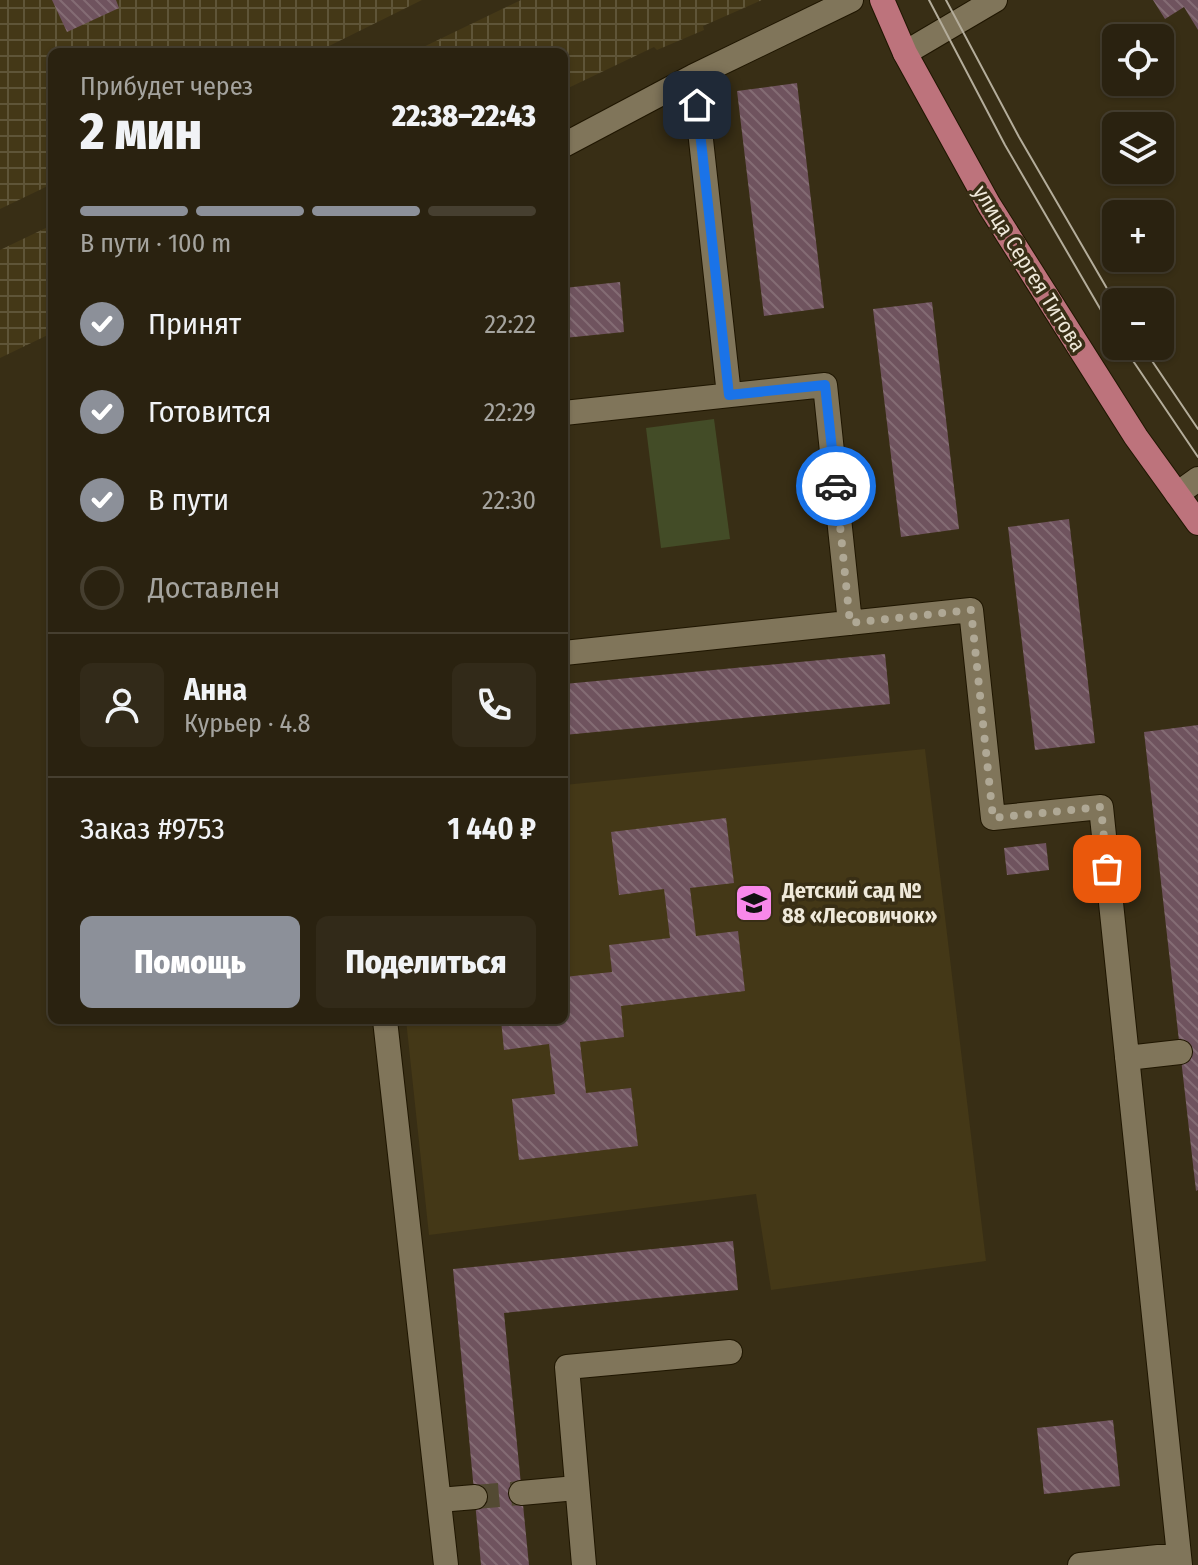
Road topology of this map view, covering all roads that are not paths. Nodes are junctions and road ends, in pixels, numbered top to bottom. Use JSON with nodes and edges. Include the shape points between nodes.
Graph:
{"nodes":[{"id":1,"x":851,"y":0,"type":"edge"},
{"id":2,"x":882,"y":0,"type":"edge"},
{"id":3,"x":995,"y":0,"type":"edge"},
{"id":4,"x":905,"y":53,"type":"junction"},
{"id":5,"x":694,"y":76,"type":"junction"},
{"id":6,"x":568,"y":143,"type":"edge"},
{"id":7,"x":729,"y":395,"type":"junction"},
{"id":8,"x":568,"y":413,"type":"edge"},
{"id":9,"x":1198,"y":479,"type":"edge"},
{"id":10,"x":1177,"y":494,"type":"junction"},
{"id":11,"x":1198,"y":523,"type":"edge"},
{"id":12,"x":850,"y":623,"type":"junction"},
{"id":13,"x":568,"y":653,"type":"edge"},
{"id":14,"x":385,"y":1024,"type":"edge"},
{"id":15,"x":1180,"y":1052,"type":"dead end"},
{"id":16,"x":1127,"y":1058,"type":"junction"},
{"id":17,"x":730,"y":1352,"type":"dead end"},
{"id":18,"x":576,"y":1488,"type":"junction"},
{"id":19,"x":521,"y":1493,"type":"tunnel mouth"},
{"id":20,"x":475,"y":1497,"type":"tunnel mouth"},
{"id":21,"x":439,"y":1500,"type":"junction"},
{"id":22,"x":1179,"y":1560,"type":"edge"},
{"id":23,"x":446,"y":1565,"type":"edge"},
{"id":24,"x":584,"y":1565,"type":"edge"},
{"id":25,"x":1080,"y":1565,"type":"edge"}],
"edges":[{"from":1,"to":5,"type":"lane"},
{"from":2,"to":4,"type":"main road","name":"улица Сергея Титова"},
{"from":3,"to":4,"type":"lane"},
{"from":4,"to":10,"type":"main road","name":"улица Сергея Титова","via":[[989,205]]},
{"from":5,"to":6,"type":"lane"},
{"from":5,"to":7,"type":"lane"},
{"from":7,"to":8,"type":"lane"},
{"from":7,"to":12,"type":"lane","via":[[825,385]]},
{"from":9,"to":10,"type":"lane"},
{"from":10,"to":11,"type":"main road","name":"улица Сергея Титова"},
{"from":12,"to":13,"type":"lane"},
{"from":12,"to":16,"type":"lane","via":[[971,610],[993,818],[1101,807]]},
{"from":14,"to":21,"type":"lane"},
{"from":15,"to":16,"type":"lane"},
{"from":16,"to":22,"type":"lane"},
{"from":17,"to":18,"type":"lane","via":[[567,1367]]},
{"from":18,"to":19,"type":"lane"},
{"from":18,"to":24,"type":"lane"},
{"from":20,"to":21,"type":"lane"},
{"from":21,"to":23,"type":"lane"},
{"from":22,"to":25,"type":"lane"}]}
